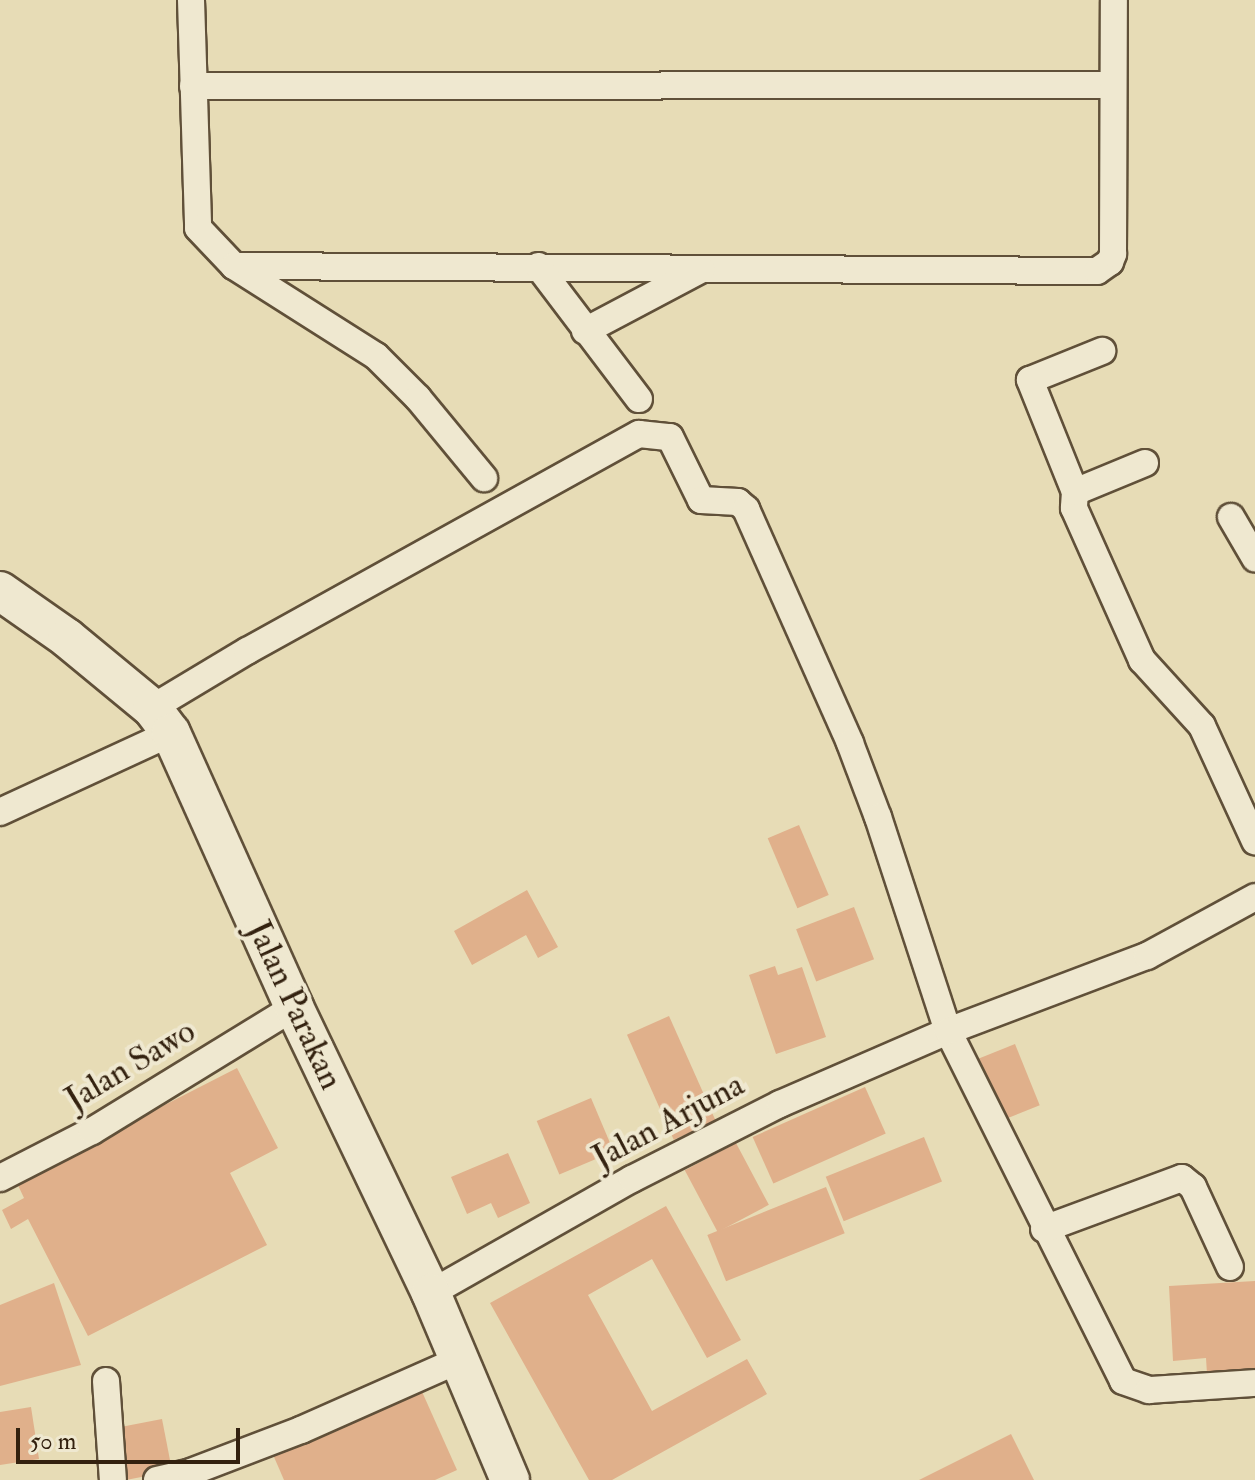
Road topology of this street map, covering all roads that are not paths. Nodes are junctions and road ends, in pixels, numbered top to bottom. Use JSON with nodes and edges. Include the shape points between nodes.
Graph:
{"nodes":[{"id":1,"x":191,"y":0,"type":"edge"},
{"id":2,"x":1114,"y":0,"type":"edge"},
{"id":3,"x":1112,"y":85,"type":"junction"},
{"id":4,"x":193,"y":86,"type":"junction"},
{"id":5,"x":234,"y":266,"type":"junction"},
{"id":6,"x":538,"y":266,"type":"junction"},
{"id":7,"x":705,"y":267,"type":"junction"},
{"id":8,"x":585,"y":331,"type":"junction"},
{"id":9,"x":1102,"y":351,"type":"dead end"},
{"id":10,"x":639,"y":399,"type":"dead end"},
{"id":11,"x":1145,"y":463,"type":"dead end"},
{"id":12,"x":484,"y":478,"type":"dead end"},
{"id":13,"x":1075,"y":492,"type":"junction"},
{"id":14,"x":1231,"y":517,"type":"dead end"},
{"id":15,"x":1255,"y":558,"type":"edge"},
{"id":16,"x":0,"y":591,"type":"edge"},
{"id":17,"x":162,"y":720,"type":"junction"},
{"id":18,"x":0,"y":812,"type":"edge"},
{"id":19,"x":1255,"y":841,"type":"edge"},
{"id":20,"x":1255,"y":897,"type":"edge"},
{"id":21,"x":294,"y":1007,"type":"junction"},
{"id":22,"x":948,"y":1031,"type":"junction"},
{"id":23,"x":0,"y":1178,"type":"edge"},
{"id":24,"x":1044,"y":1229,"type":"junction"},
{"id":25,"x":1230,"y":1267,"type":"dead end"},
{"id":26,"x":431,"y":1293,"type":"junction"},
{"id":27,"x":459,"y":1360,"type":"junction"},
{"id":28,"x":106,"y":1381,"type":"dead end"},
{"id":29,"x":1255,"y":1383,"type":"edge"},
{"id":30,"x":113,"y":1480,"type":"edge"},
{"id":31,"x":157,"y":1480,"type":"edge"},
{"id":32,"x":510,"y":1480,"type":"edge"}],
"edges":[{"from":1,"to":4,"type":"street"},
{"from":2,"to":3,"type":"street"},
{"from":3,"to":4,"type":"street"},
{"from":3,"to":7,"type":"street","via":[[1113,254],[1097,271]]},
{"from":4,"to":5,"type":"street","via":[[195,221]]},
{"from":5,"to":6,"type":"street"},
{"from":5,"to":12,"type":"street","via":[[376,356]]},
{"from":6,"to":7,"type":"street"},
{"from":6,"to":8,"type":"street"},
{"from":7,"to":8,"type":"street"},
{"from":8,"to":10,"type":"street"},
{"from":9,"to":13,"type":"street","via":[[1030,380]]},
{"from":11,"to":13,"type":"street"},
{"from":13,"to":19,"type":"street","via":[[1074,508],[1142,660],[1202,726]]},
{"from":14,"to":15,"type":"street"},
{"from":16,"to":17,"type":"street","name":"Jalan Parakan","via":[[67,638]]},
{"from":17,"to":18,"type":"street"},
{"from":17,"to":21,"type":"street","name":"Jalan Parakan"},
{"from":17,"to":22,"type":"street","via":[[247,651],[639,434],[670,437],[701,500],[738,502],[746,509],[850,743]]},
{"from":20,"to":22,"type":"street","name":"Jalan Arjuna","via":[[1147,956]]},
{"from":21,"to":23,"type":"street","name":"Jalan Sawo","via":[[105,1124]]},
{"from":21,"to":26,"type":"street","name":"Jalan Parakan"},
{"from":22,"to":24,"type":"street"},
{"from":22,"to":26,"type":"street","name":"Jalan Arjuna","via":[[713,1136]]},
{"from":24,"to":25,"type":"street","via":[[1182,1178],[1193,1187]]},
{"from":24,"to":29,"type":"street","via":[[1123,1381],[1149,1390]]},
{"from":26,"to":27,"type":"street","name":"Jalan Parakan"},
{"from":27,"to":31,"type":"street","via":[[301,1430]]},
{"from":27,"to":32,"type":"street","name":"Jalan Parakan"},
{"from":28,"to":30,"type":"street"}]}
